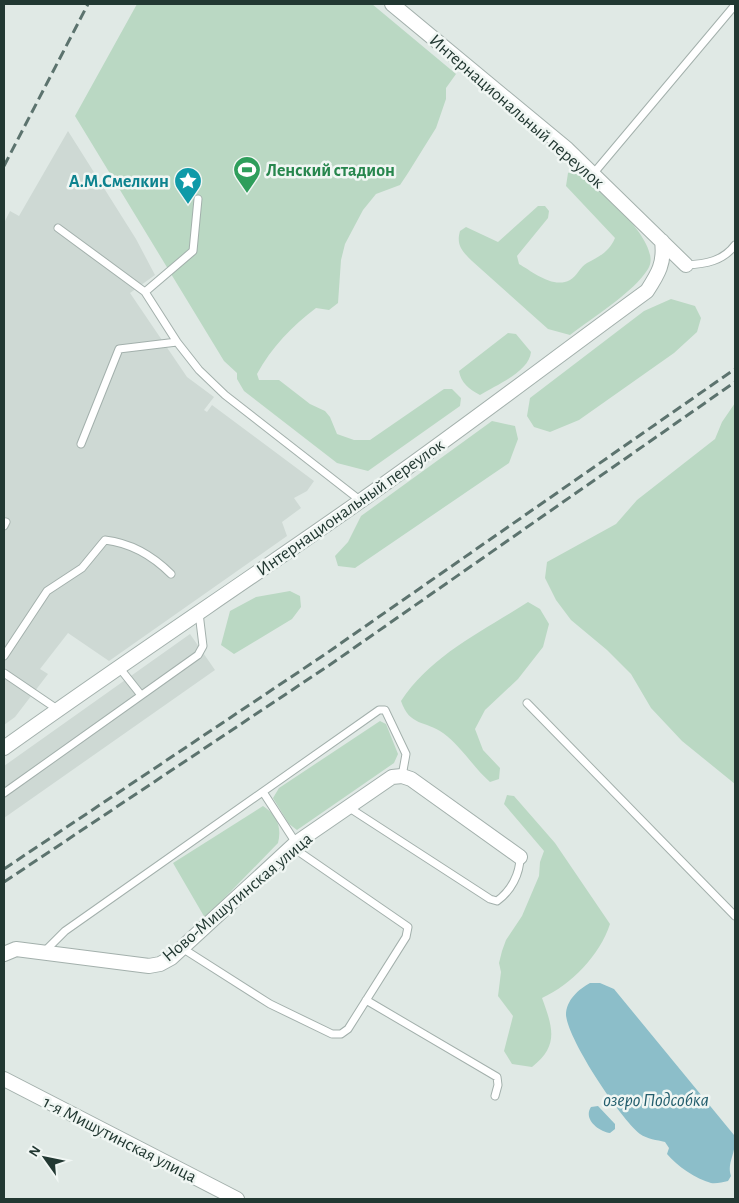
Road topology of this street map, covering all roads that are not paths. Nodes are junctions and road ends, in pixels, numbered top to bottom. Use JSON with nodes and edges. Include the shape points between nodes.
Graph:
{"nodes":[{"id":1,"x":392,"y":4,"type":"edge"},
{"id":2,"x":735,"y":5,"type":"edge"},
{"id":3,"x":593,"y":174,"type":"junction"},
{"id":4,"x":198,"y":199,"type":"dead end"},
{"id":5,"x":58,"y":228,"type":"dead end"},
{"id":6,"x":662,"y":242,"type":"junction"},
{"id":7,"x":735,"y":245,"type":"edge"},
{"id":8,"x":686,"y":265,"type":"joint"},
{"id":9,"x":145,"y":292,"type":"junction"},
{"id":10,"x":177,"y":342,"type":"junction"},
{"id":11,"x":81,"y":444,"type":"dead end"},
{"id":12,"x":361,"y":501,"type":"junction"},
{"id":13,"x":171,"y":574,"type":"dead end"},
{"id":14,"x":199,"y":613,"type":"junction"},
{"id":15,"x":4,"y":656,"type":"edge"},
{"id":16,"x":118,"y":666,"type":"junction"},
{"id":17,"x":4,"y":673,"type":"edge"},
{"id":18,"x":141,"y":695,"type":"junction"},
{"id":19,"x":526,"y":702,"type":"dead end"},
{"id":20,"x":57,"y":709,"type":"junction"},
{"id":21,"x":4,"y":748,"type":"edge"},
{"id":22,"x":402,"y":776,"type":"junction"},
{"id":23,"x":4,"y":792,"type":"edge"},
{"id":24,"x":263,"y":792,"type":"junction"},
{"id":25,"x":348,"y":807,"type":"junction"},
{"id":26,"x":294,"y":845,"type":"junction"},
{"id":27,"x":520,"y":857,"type":"joint"},
{"id":28,"x":735,"y":916,"type":"edge"},
{"id":29,"x":182,"y":948,"type":"junction"},
{"id":30,"x":44,"y":952,"type":"junction"},
{"id":31,"x":4,"y":954,"type":"edge"},
{"id":32,"x":366,"y":1000,"type":"junction"},
{"id":33,"x":4,"y":1079,"type":"edge"},
{"id":34,"x":495,"y":1096,"type":"dead end"},
{"id":35,"x":237,"y":1199,"type":"edge"}],
"edges":[{"from":1,"to":3,"type":"street","name":"Интернациональный переулок"},
{"from":2,"to":3,"type":"lane"},
{"from":3,"to":6,"type":"street","name":"Интернациональный переулок"},
{"from":4,"to":9,"type":"lane","via":[[193,251]]},
{"from":5,"to":9,"type":"lane"},
{"from":6,"to":8,"type":"street","name":"Интернациональный переулок"},
{"from":6,"to":12,"type":"street","name":"Интернациональный переулок","via":[[661,269],[647,291]]},
{"from":7,"to":8,"type":"lane","via":[[726,257]]},
{"from":9,"to":10,"type":"lane"},
{"from":10,"to":11,"type":"lane","via":[[119,349]]},
{"from":10,"to":12,"type":"lane","via":[[225,395]]},
{"from":12,"to":14,"type":"street","name":"Интернациональный переулок"},
{"from":13,"to":15,"type":"lane","via":[[157,559],[119,542],[105,540],[82,568],[47,591]]},
{"from":14,"to":16,"type":"street","name":"Интернациональный переулок"},
{"from":14,"to":18,"type":"lane","via":[[203,646],[198,655]]},
{"from":16,"to":18,"type":"lane"},
{"from":16,"to":20,"type":"street","name":"Интернациональный переулок"},
{"from":17,"to":20,"type":"lane"},
{"from":18,"to":23,"type":"lane"},
{"from":19,"to":28,"type":"lane"},
{"from":20,"to":21,"type":"street","name":"Интернациональный переулок"},
{"from":22,"to":24,"type":"lane","via":[[406,754],[385,710],[379,710]]},
{"from":22,"to":25,"type":"street","name":"Ново-Мишутинская улица","via":[[392,777]]},
{"from":22,"to":27,"type":"street","via":[[411,779]]},
{"from":24,"to":26,"type":"lane"},
{"from":24,"to":30,"type":"lane","via":[[65,931]]},
{"from":25,"to":26,"type":"street","name":"Ново-Мишутинская улица"},
{"from":25,"to":27,"type":"lane","via":[[490,900],[497,901],[502,897],[520,870]]},
{"from":26,"to":29,"type":"street","name":"Ново-Мишутинская улица"},
{"from":26,"to":32,"type":"lane","via":[[408,927],[406,937]]},
{"from":29,"to":30,"type":"street","name":"Ново-Мишутинская улица","via":[[165,961],[149,966]]},
{"from":29,"to":32,"type":"lane","via":[[264,1000],[332,1034],[341,1034],[348,1029]]},
{"from":30,"to":31,"type":"street","name":"Ново-Мишутинская улица","via":[[16,949]]},
{"from":32,"to":34,"type":"lane","via":[[497,1077]]},
{"from":33,"to":35,"type":"street","name":"1-я Мишутинская улица"}]}
